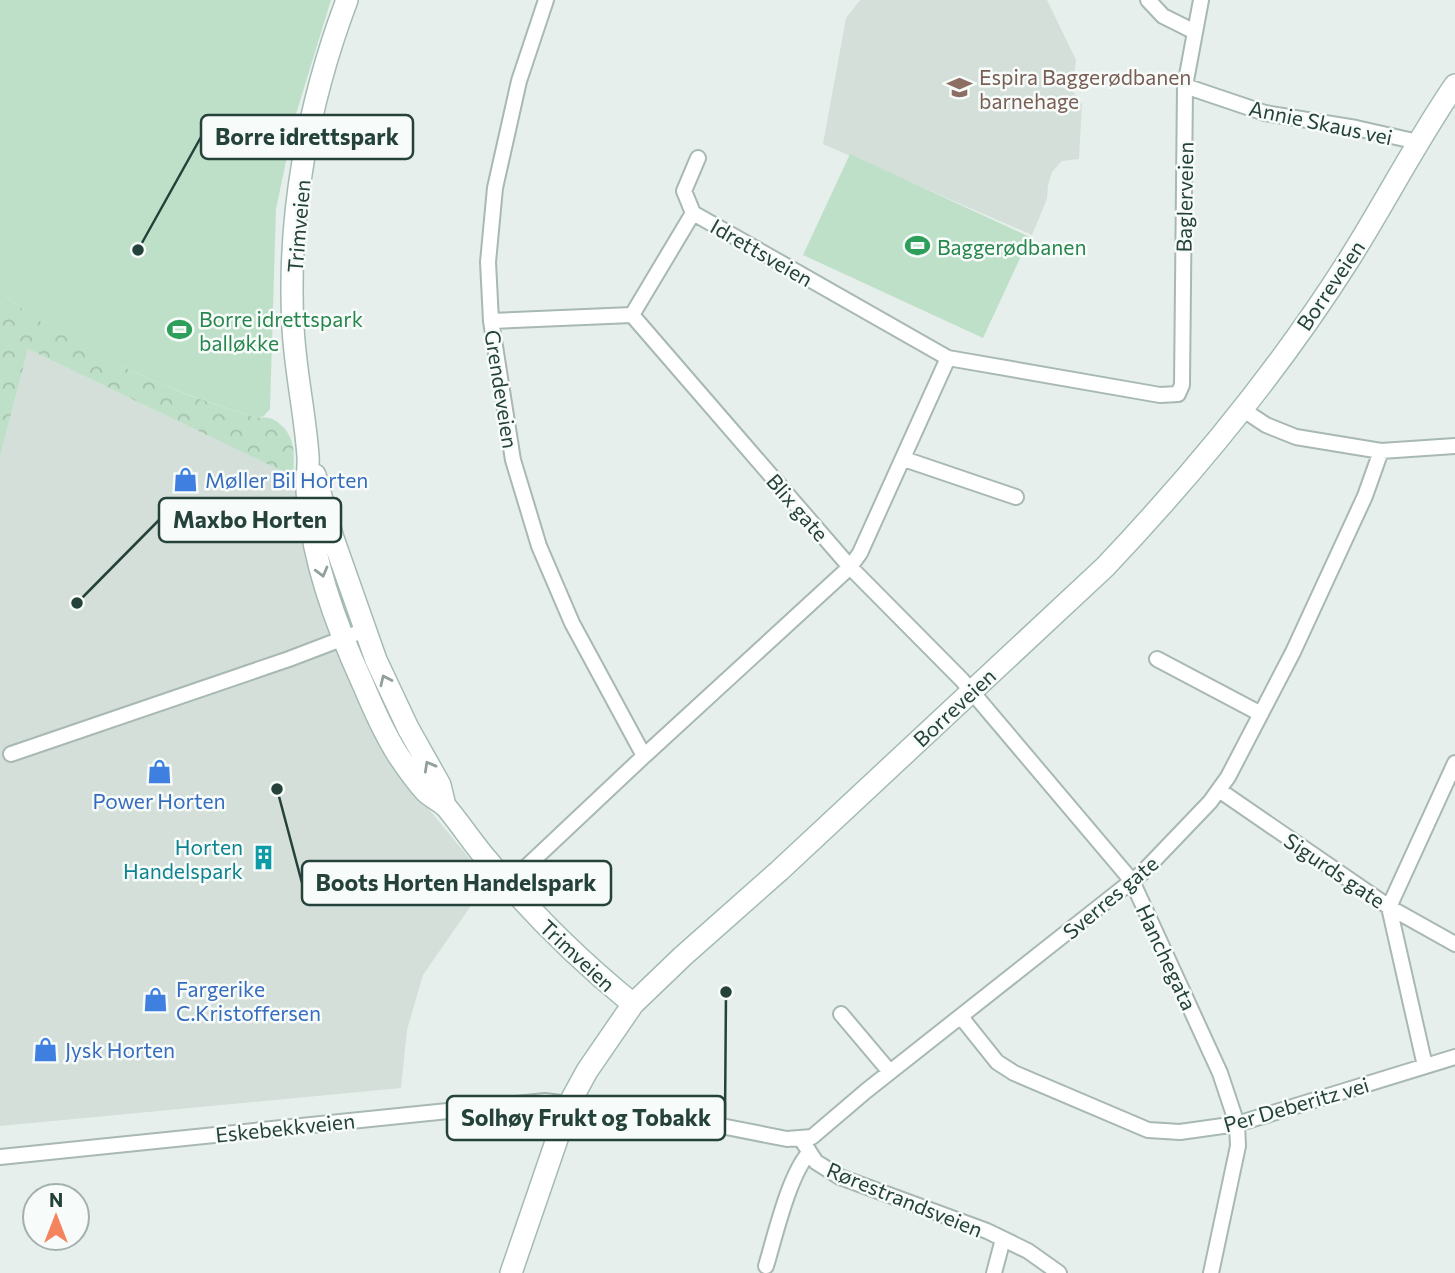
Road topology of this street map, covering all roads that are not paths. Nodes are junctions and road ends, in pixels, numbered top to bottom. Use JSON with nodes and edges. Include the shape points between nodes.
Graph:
{"nodes":[{"id":1,"x":347,"y":0,"type":"edge"},
{"id":2,"x":546,"y":0,"type":"edge"},
{"id":3,"x":1148,"y":0,"type":"edge"},
{"id":4,"x":1201,"y":0,"type":"edge"},
{"id":5,"x":1195,"y":32,"type":"junction"},
{"id":6,"x":1455,"y":85,"type":"edge"},
{"id":7,"x":1185,"y":86,"type":"junction"},
{"id":8,"x":1418,"y":142,"type":"junction"},
{"id":9,"x":698,"y":158,"type":"dead end"},
{"id":10,"x":693,"y":213,"type":"junction"},
{"id":11,"x":632,"y":315,"type":"junction"},
{"id":12,"x":491,"y":321,"type":"junction"},
{"id":13,"x":948,"y":358,"type":"junction"},
{"id":14,"x":1178,"y":394,"type":"joint"},
{"id":15,"x":1242,"y":409,"type":"junction"},
{"id":16,"x":1455,"y":446,"type":"edge"},
{"id":17,"x":1381,"y":451,"type":"junction"},
{"id":18,"x":308,"y":457,"type":"junction"},
{"id":19,"x":904,"y":459,"type":"junction"},
{"id":20,"x":1016,"y":497,"type":"dead end"},
{"id":21,"x":850,"y":567,"type":"junction"},
{"id":22,"x":365,"y":630,"type":"junction"},
{"id":23,"x":342,"y":638,"type":"junction"},
{"id":24,"x":1157,"y":659,"type":"dead end"},
{"id":25,"x":970,"y":692,"type":"junction"},
{"id":26,"x":1261,"y":714,"type":"junction"},
{"id":27,"x":11,"y":754,"type":"dead end"},
{"id":28,"x":644,"y":756,"type":"junction"},
{"id":29,"x":1455,"y":763,"type":"edge"},
{"id":30,"x":1219,"y":790,"type":"junction"},
{"id":31,"x":445,"y":806,"type":"junction"},
{"id":32,"x":1132,"y":881,"type":"junction"},
{"id":33,"x":508,"y":884,"type":"junction"},
{"id":34,"x":1389,"y":907,"type":"junction"},
{"id":35,"x":1455,"y":944,"type":"edge"},
{"id":36,"x":633,"y":1004,"type":"junction"},
{"id":37,"x":841,"y":1014,"type":"dead end"},
{"id":38,"x":961,"y":1017,"type":"junction"},
{"id":39,"x":1455,"y":1057,"type":"edge"},
{"id":40,"x":1425,"y":1066,"type":"junction"},
{"id":41,"x":890,"y":1072,"type":"junction"},
{"id":42,"x":579,"y":1106,"type":"junction"},
{"id":43,"x":1237,"y":1124,"type":"junction"},
{"id":44,"x":801,"y":1139,"type":"junction"},
{"id":45,"x":809,"y":1153,"type":"junction"},
{"id":46,"x":0,"y":1157,"type":"edge"},
{"id":47,"x":1003,"y":1239,"type":"junction"},
{"id":48,"x":766,"y":1266,"type":"dead end"},
{"id":49,"x":511,"y":1273,"type":"edge"},
{"id":50,"x":993,"y":1273,"type":"edge"},
{"id":51,"x":1059,"y":1273,"type":"edge"},
{"id":52,"x":1211,"y":1273,"type":"edge"}],
"edges":[{"from":1,"to":18,"type":"main road","name":"Trimveien","via":[[318,88],[296,225],[293,327]]},
{"from":2,"to":12,"type":"street","name":"Grendeveien","via":[[519,81],[496,186],[488,262]]},
{"from":3,"to":5,"type":"street","via":[[1163,16]]},
{"from":4,"to":5,"type":"street","name":"Baglerveien"},
{"from":5,"to":7,"type":"street","name":"Baglerveien"},
{"from":6,"to":8,"type":"main road","name":"Borreveien"},
{"from":7,"to":8,"type":"street","name":"Annie Skaus vei","via":[[1265,113]]},
{"from":7,"to":14,"type":"street","name":"Baglerveien","via":[[1182,385]]},
{"from":8,"to":15,"type":"main road","name":"Borreveien","via":[[1350,258]]},
{"from":9,"to":10,"type":"street","via":[[684,191]]},
{"from":10,"to":11,"type":"street","name":"Idrettsveien"},
{"from":10,"to":13,"type":"street","name":"Idrettsveien"},
{"from":11,"to":12,"type":"street"},
{"from":11,"to":21,"type":"street","name":"Blix gate"},
{"from":12,"to":28,"type":"street","name":"Grendeveien","via":[[513,460],[539,546],[572,623]]},
{"from":13,"to":14,"type":"street","name":"Idrettsveien","via":[[1160,396]]},
{"from":13,"to":19,"type":"street"},
{"from":15,"to":17,"type":"street","via":[[1296,437]]},
{"from":15,"to":25,"type":"main road","name":"Borreveien","via":[[1105,568]]},
{"from":16,"to":17,"type":"street"},
{"from":17,"to":26,"type":"street","name":"Sverres gate","via":[[1340,552]]},
{"from":18,"to":22,"type":"main road","name":"Trimveien"},
{"from":18,"to":23,"type":"main road","name":"Trimveien","one_way":true,"via":[[314,537]]},
{"from":19,"to":20,"type":"street"},
{"from":19,"to":21,"type":"street"},
{"from":21,"to":25,"type":"street","name":"Blix gate"},
{"from":21,"to":28,"type":"street"},
{"from":22,"to":23,"type":"street"},
{"from":31,"to":22,"type":"main road","name":"Trimveien","one_way":true,"via":[[440,785],[408,728]]},
{"from":23,"to":27,"type":"street"},
{"from":23,"to":31,"type":"main road","name":"Trimveien","via":[[398,754],[427,793]]},
{"from":24,"to":26,"type":"street"},
{"from":25,"to":32,"type":"street","name":"Hanchegata"},
{"from":25,"to":36,"type":"main road","name":"Borreveien"},
{"from":26,"to":30,"type":"street","name":"Sverres gate"},
{"from":28,"to":33,"type":"street"},
{"from":29,"to":34,"type":"street"},
{"from":30,"to":32,"type":"street","name":"Sverres gate"},
{"from":30,"to":34,"type":"street","name":"Sigurds gate"},
{"from":31,"to":33,"type":"main road","name":"Trimveien"},
{"from":32,"to":38,"type":"street","name":"Sverres gate"},
{"from":32,"to":43,"type":"street","name":"Hanchegata","via":[[1220,1073]]},
{"from":33,"to":36,"type":"main road","name":"Trimveien","via":[[554,936]]},
{"from":34,"to":35,"type":"street","name":"Sigurds gate"},
{"from":34,"to":40,"type":"street"},
{"from":36,"to":42,"type":"main road","name":"Borreveien","via":[[587,1071]]},
{"from":37,"to":41,"type":"street"},
{"from":38,"to":41,"type":"street","name":"Sverres gate"},
{"from":38,"to":43,"type":"street","name":"Per Deberitz vei","via":[[997,1062],[1014,1073],[1149,1130],[1180,1132]]},
{"from":39,"to":40,"type":"street","name":"Per Deberitz vei"},
{"from":40,"to":43,"type":"street","name":"Per Deberitz vei"},
{"from":41,"to":44,"type":"street","name":"Sverres gate","via":[[817,1134]]},
{"from":42,"to":44,"type":"street","via":[[621,1117],[706,1123]]},
{"from":42,"to":46,"type":"street","name":"Eskebekkveien","via":[[545,1101]]},
{"from":42,"to":49,"type":"main road","name":"Borreveien"},
{"from":43,"to":52,"type":"street","name":"Hanchegata","via":[[1238,1146]]},
{"from":44,"to":45,"type":"street","name":"Rørestrandsveien"},
{"from":45,"to":47,"type":"street","name":"Rørestrandsveien","via":[[821,1166],[849,1181]]},
{"from":45,"to":48,"type":"street","via":[[794,1179]]},
{"from":47,"to":50,"type":"street"},
{"from":47,"to":51,"type":"street","name":"Rørestrandsveien"}]}
